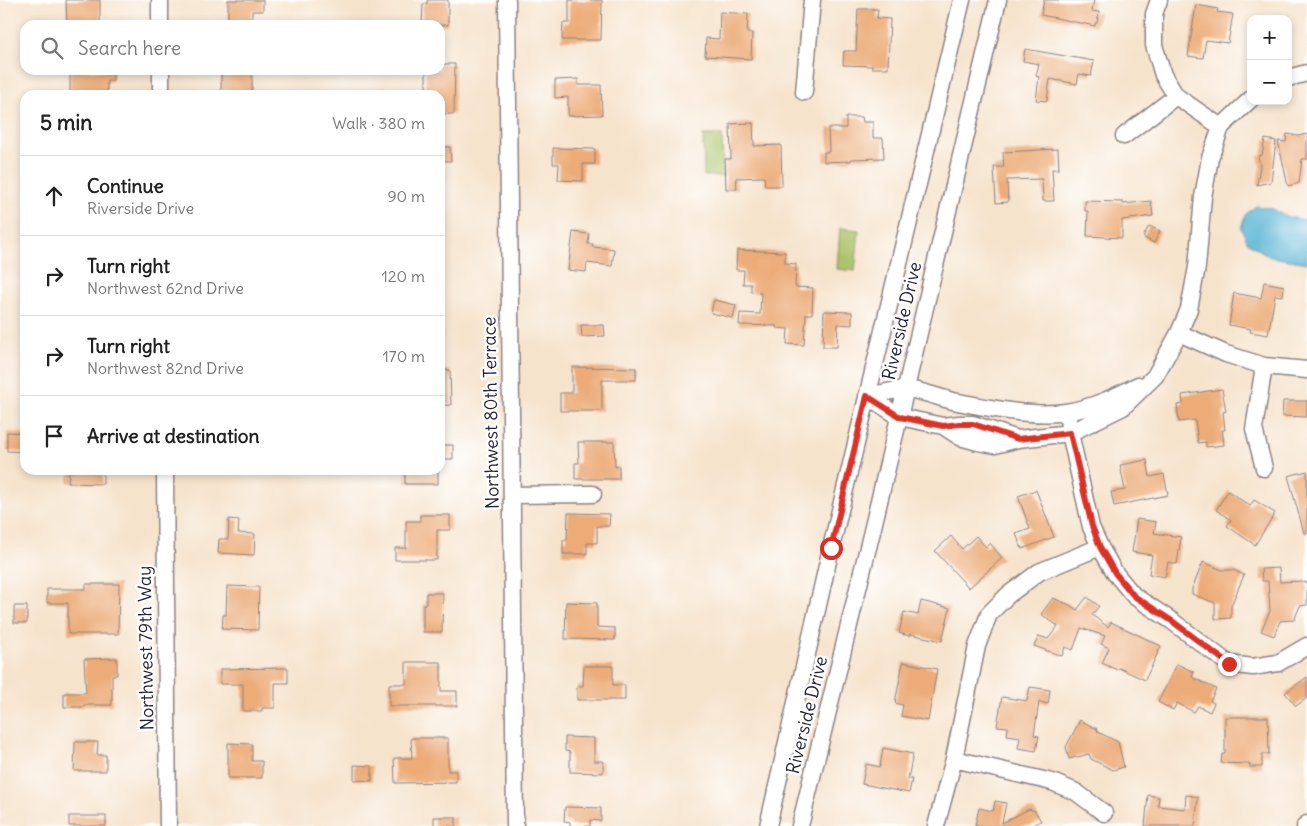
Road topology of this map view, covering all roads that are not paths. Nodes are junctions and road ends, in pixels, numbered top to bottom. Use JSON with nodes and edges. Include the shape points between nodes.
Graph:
{"nodes":[{"id":1,"x":160,"y":0,"type":"edge"},
{"id":2,"x":507,"y":0,"type":"edge"},
{"id":3,"x":812,"y":0,"type":"edge"},
{"id":4,"x":962,"y":0,"type":"edge"},
{"id":5,"x":998,"y":0,"type":"edge"},
{"id":6,"x":1159,"y":0,"type":"edge"},
{"id":7,"x":160,"y":20,"type":"edge"},
{"id":8,"x":1307,"y":73,"type":"edge"},
{"id":9,"x":161,"y":75,"type":"edge"},
{"id":10,"x":1292,"y":77,"type":"edge"},
{"id":11,"x":161,"y":90,"type":"edge"},
{"id":12,"x":804,"y":92,"type":"dead end"},
{"id":13,"x":1176,"y":96,"type":"junction"},
{"id":14,"x":1247,"y":102,"type":"edge"},
{"id":15,"x":1221,"y":127,"type":"junction"},
{"id":16,"x":1124,"y":136,"type":"dead end"},
{"id":17,"x":1180,"y":333,"type":"junction"},
{"id":18,"x":1264,"y":366,"type":"junction"},
{"id":19,"x":1307,"y":370,"type":"edge"},
{"id":20,"x":1155,"y":376,"type":"junction"},
{"id":21,"x":906,"y":389,"type":"junction"},
{"id":22,"x":867,"y":396,"type":"junction"},
{"id":23,"x":1000,"y":409,"type":"junction"},
{"id":24,"x":1067,"y":412,"type":"junction"},
{"id":25,"x":900,"y":417,"type":"junction"},
{"id":26,"x":943,"y":426,"type":"junction"},
{"id":27,"x":995,"y":432,"type":"junction"},
{"id":28,"x":1070,"y":433,"type":"junction"},
{"id":29,"x":1018,"y":439,"type":"junction"},
{"id":30,"x":1264,"y":468,"type":"dead end"},
{"id":31,"x":164,"y":475,"type":"edge"},
{"id":32,"x":593,"y":494,"type":"dead end"},
{"id":33,"x":512,"y":495,"type":"junction"},
{"id":34,"x":1100,"y":547,"type":"junction"},
{"id":35,"x":1307,"y":646,"type":"edge"},
{"id":36,"x":954,"y":758,"type":"junction"},
{"id":37,"x":1104,"y":813,"type":"dead end"},
{"id":38,"x":168,"y":826,"type":"edge"},
{"id":39,"x":515,"y":826,"type":"edge"},
{"id":40,"x":768,"y":826,"type":"edge"},
{"id":41,"x":800,"y":826,"type":"edge"},
{"id":42,"x":936,"y":826,"type":"edge"}],
"edges":[{"from":1,"to":7,"type":"street"},
{"from":2,"to":33,"type":"street","name":"Northwest 80th Terrace"},
{"from":3,"to":12,"type":"street"},
{"from":4,"to":22,"type":"street","name":"Riverside Drive"},
{"from":5,"to":21,"type":"street","name":"Riverside Drive"},
{"from":6,"to":13,"type":"street","via":[[1154,14],[1154,45],[1163,75]]},
{"from":8,"to":10,"type":"street"},
{"from":9,"to":11,"type":"street"},
{"from":13,"to":15,"type":"street"},
{"from":13,"to":16,"type":"street"},
{"from":14,"to":15,"type":"street"},
{"from":15,"to":17,"type":"street","via":[[1210,158],[1197,267],[1189,309]]},
{"from":17,"to":18,"type":"street","via":[[1226,354]]},
{"from":17,"to":20,"type":"street"},
{"from":18,"to":19,"type":"street"},
{"from":18,"to":30,"type":"street","via":[[1254,429]]},
{"from":20,"to":24,"type":"street","via":[[1114,398]]},
{"from":20,"to":28,"type":"street","via":[[1123,406]]},
{"from":21,"to":22,"type":"street"},
{"from":21,"to":23,"type":"street"},
{"from":21,"to":25,"type":"street","name":"Riverside Drive"},
{"from":22,"to":25,"type":"street"},
{"from":22,"to":40,"type":"street","name":"Riverside Drive"},
{"from":23,"to":24,"type":"street"},
{"from":23,"to":27,"type":"street"},
{"from":24,"to":28,"type":"street"},
{"from":25,"to":26,"type":"street"},
{"from":25,"to":41,"type":"street","name":"Riverside Drive"},
{"from":26,"to":27,"type":"street","via":[[973,424]]},
{"from":26,"to":29,"type":"street","via":[[960,437],[995,445]]},
{"from":27,"to":29,"type":"street"},
{"from":28,"to":29,"type":"street"},
{"from":28,"to":34,"type":"street"},
{"from":31,"to":38,"type":"street","name":"Northwest 79th Way"},
{"from":32,"to":33,"type":"street"},
{"from":33,"to":39,"type":"street","name":"Northwest 80th Terrace"},
{"from":34,"to":35,"type":"street","via":[[1134,596],[1229,664],[1253,667],[1278,663]]},
{"from":34,"to":36,"type":"street","via":[[1039,572],[989,614],[977,646]]},
{"from":36,"to":37,"type":"street","via":[[1052,782],[1076,792]]},
{"from":36,"to":42,"type":"street"}]}
